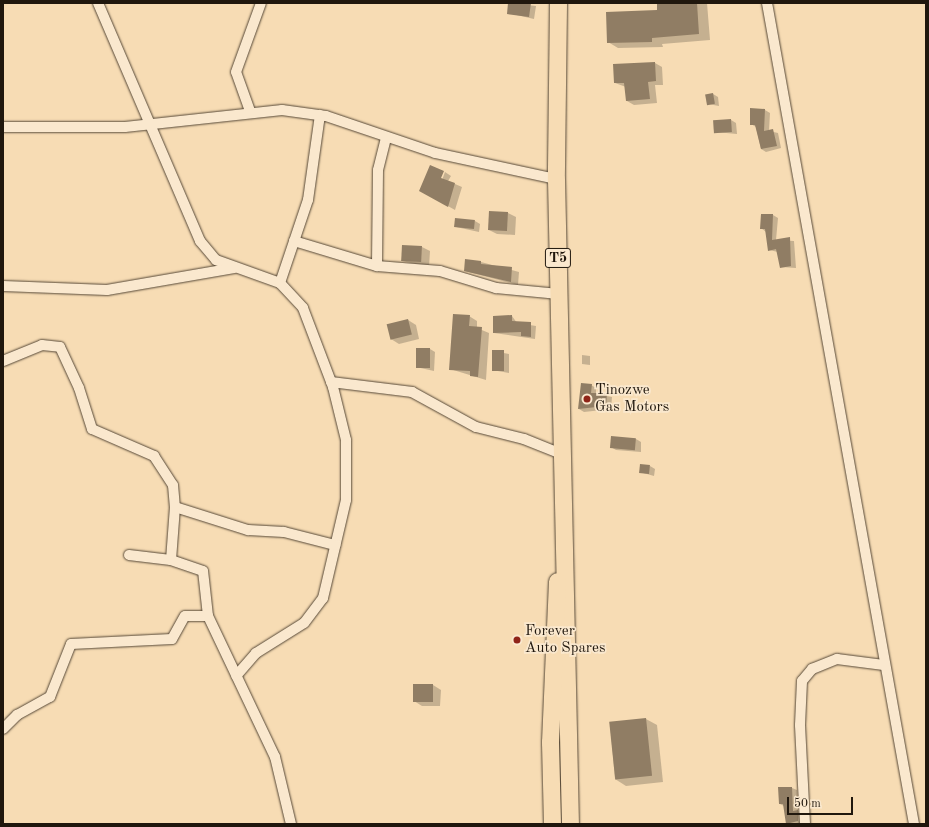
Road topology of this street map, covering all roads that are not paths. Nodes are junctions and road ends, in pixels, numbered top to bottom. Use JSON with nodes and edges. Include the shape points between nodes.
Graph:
{"nodes":[{"id":1,"x":98,"y":3,"type":"edge"},
{"id":2,"x":261,"y":3,"type":"edge"},
{"id":3,"x":558,"y":3,"type":"edge"},
{"id":4,"x":767,"y":3,"type":"edge"},
{"id":5,"x":250,"y":112,"type":"junction"},
{"id":6,"x":320,"y":115,"type":"junction"},
{"id":7,"x":150,"y":125,"type":"junction"},
{"id":8,"x":3,"y":127,"type":"edge"},
{"id":9,"x":386,"y":137,"type":"junction"},
{"id":10,"x":556,"y":179,"type":"junction"},
{"id":11,"x":294,"y":242,"type":"junction"},
{"id":12,"x":377,"y":266,"type":"junction"},
{"id":13,"x":238,"y":267,"type":"junction"},
{"id":14,"x":280,"y":282,"type":"junction"},
{"id":15,"x":3,"y":286,"type":"edge"},
{"id":16,"x":559,"y":294,"type":"junction"},
{"id":17,"x":3,"y":361,"type":"edge"},
{"id":18,"x":331,"y":382,"type":"junction"},
{"id":19,"x":561,"y":454,"type":"junction"},
{"id":20,"x":175,"y":507,"type":"junction"},
{"id":21,"x":562,"y":513,"type":"junction"},
{"id":22,"x":335,"y":545,"type":"junction"},
{"id":23,"x":129,"y":555,"type":"dead end"},
{"id":24,"x":171,"y":560,"type":"junction"},
{"id":25,"x":208,"y":616,"type":"junction"},
{"id":26,"x":884,"y":664,"type":"junction"},
{"id":27,"x":236,"y":676,"type":"junction"},
{"id":28,"x":3,"y":729,"type":"edge"},
{"id":29,"x":291,"y":824,"type":"edge"},
{"id":30,"x":552,"y":824,"type":"edge"},
{"id":31,"x":570,"y":824,"type":"edge"},
{"id":32,"x":804,"y":824,"type":"edge"},
{"id":33,"x":914,"y":824,"type":"edge"}],
"edges":[{"from":1,"to":7,"type":"street"},
{"from":2,"to":5,"type":"street","via":[[236,72]]},
{"from":3,"to":10,"type":"highway","number":"T5"},
{"from":4,"to":26,"type":"street"},
{"from":5,"to":6,"type":"street","via":[[282,110]]},
{"from":5,"to":7,"type":"street"},
{"from":6,"to":9,"type":"street"},
{"from":6,"to":11,"type":"street","via":[[311,188]]},
{"from":7,"to":8,"type":"street"},
{"from":7,"to":13,"type":"street","via":[[200,241],[216,260]]},
{"from":9,"to":10,"type":"street","via":[[475,163]]},
{"from":9,"to":12,"type":"street","via":[[377,183]]},
{"from":10,"to":16,"type":"highway","number":"T5"},
{"from":11,"to":12,"type":"street"},
{"from":11,"to":14,"type":"street"},
{"from":12,"to":16,"type":"street","via":[[440,271],[496,288]]},
{"from":13,"to":14,"type":"street"},
{"from":13,"to":15,"type":"street","via":[[107,290]]},
{"from":14,"to":18,"type":"street","via":[[309,319],[320,358]]},
{"from":16,"to":19,"type":"highway","number":"T5"},
{"from":17,"to":20,"type":"street","via":[[42,345],[60,347],[79,388],[92,429],[154,456],[173,485]]},
{"from":18,"to":19,"type":"street","via":[[412,392],[476,427],[524,439]]},
{"from":18,"to":22,"type":"street","via":[[346,440],[348,477]]},
{"from":19,"to":21,"type":"highway","number":"T5"},
{"from":20,"to":22,"type":"street","via":[[248,530],[284,532]]},
{"from":20,"to":24,"type":"street"},
{"from":21,"to":30,"type":"highway","number":"T5","via":[[550,742]]},
{"from":21,"to":31,"type":"highway","number":"T5","via":[[569,661]]},
{"from":22,"to":27,"type":"street","via":[[323,598],[316,611],[304,623],[256,653]]},
{"from":23,"to":24,"type":"street"},
{"from":24,"to":25,"type":"street","via":[[203,571]]},
{"from":25,"to":27,"type":"street"},
{"from":25,"to":28,"type":"street","via":[[185,616],[172,639],[71,644],[50,696],[17,715]]},
{"from":26,"to":32,"type":"street","via":[[837,659],[812,669],[802,681],[800,726]]},
{"from":26,"to":33,"type":"street"},
{"from":27,"to":29,"type":"street","via":[[275,756]]}]}
